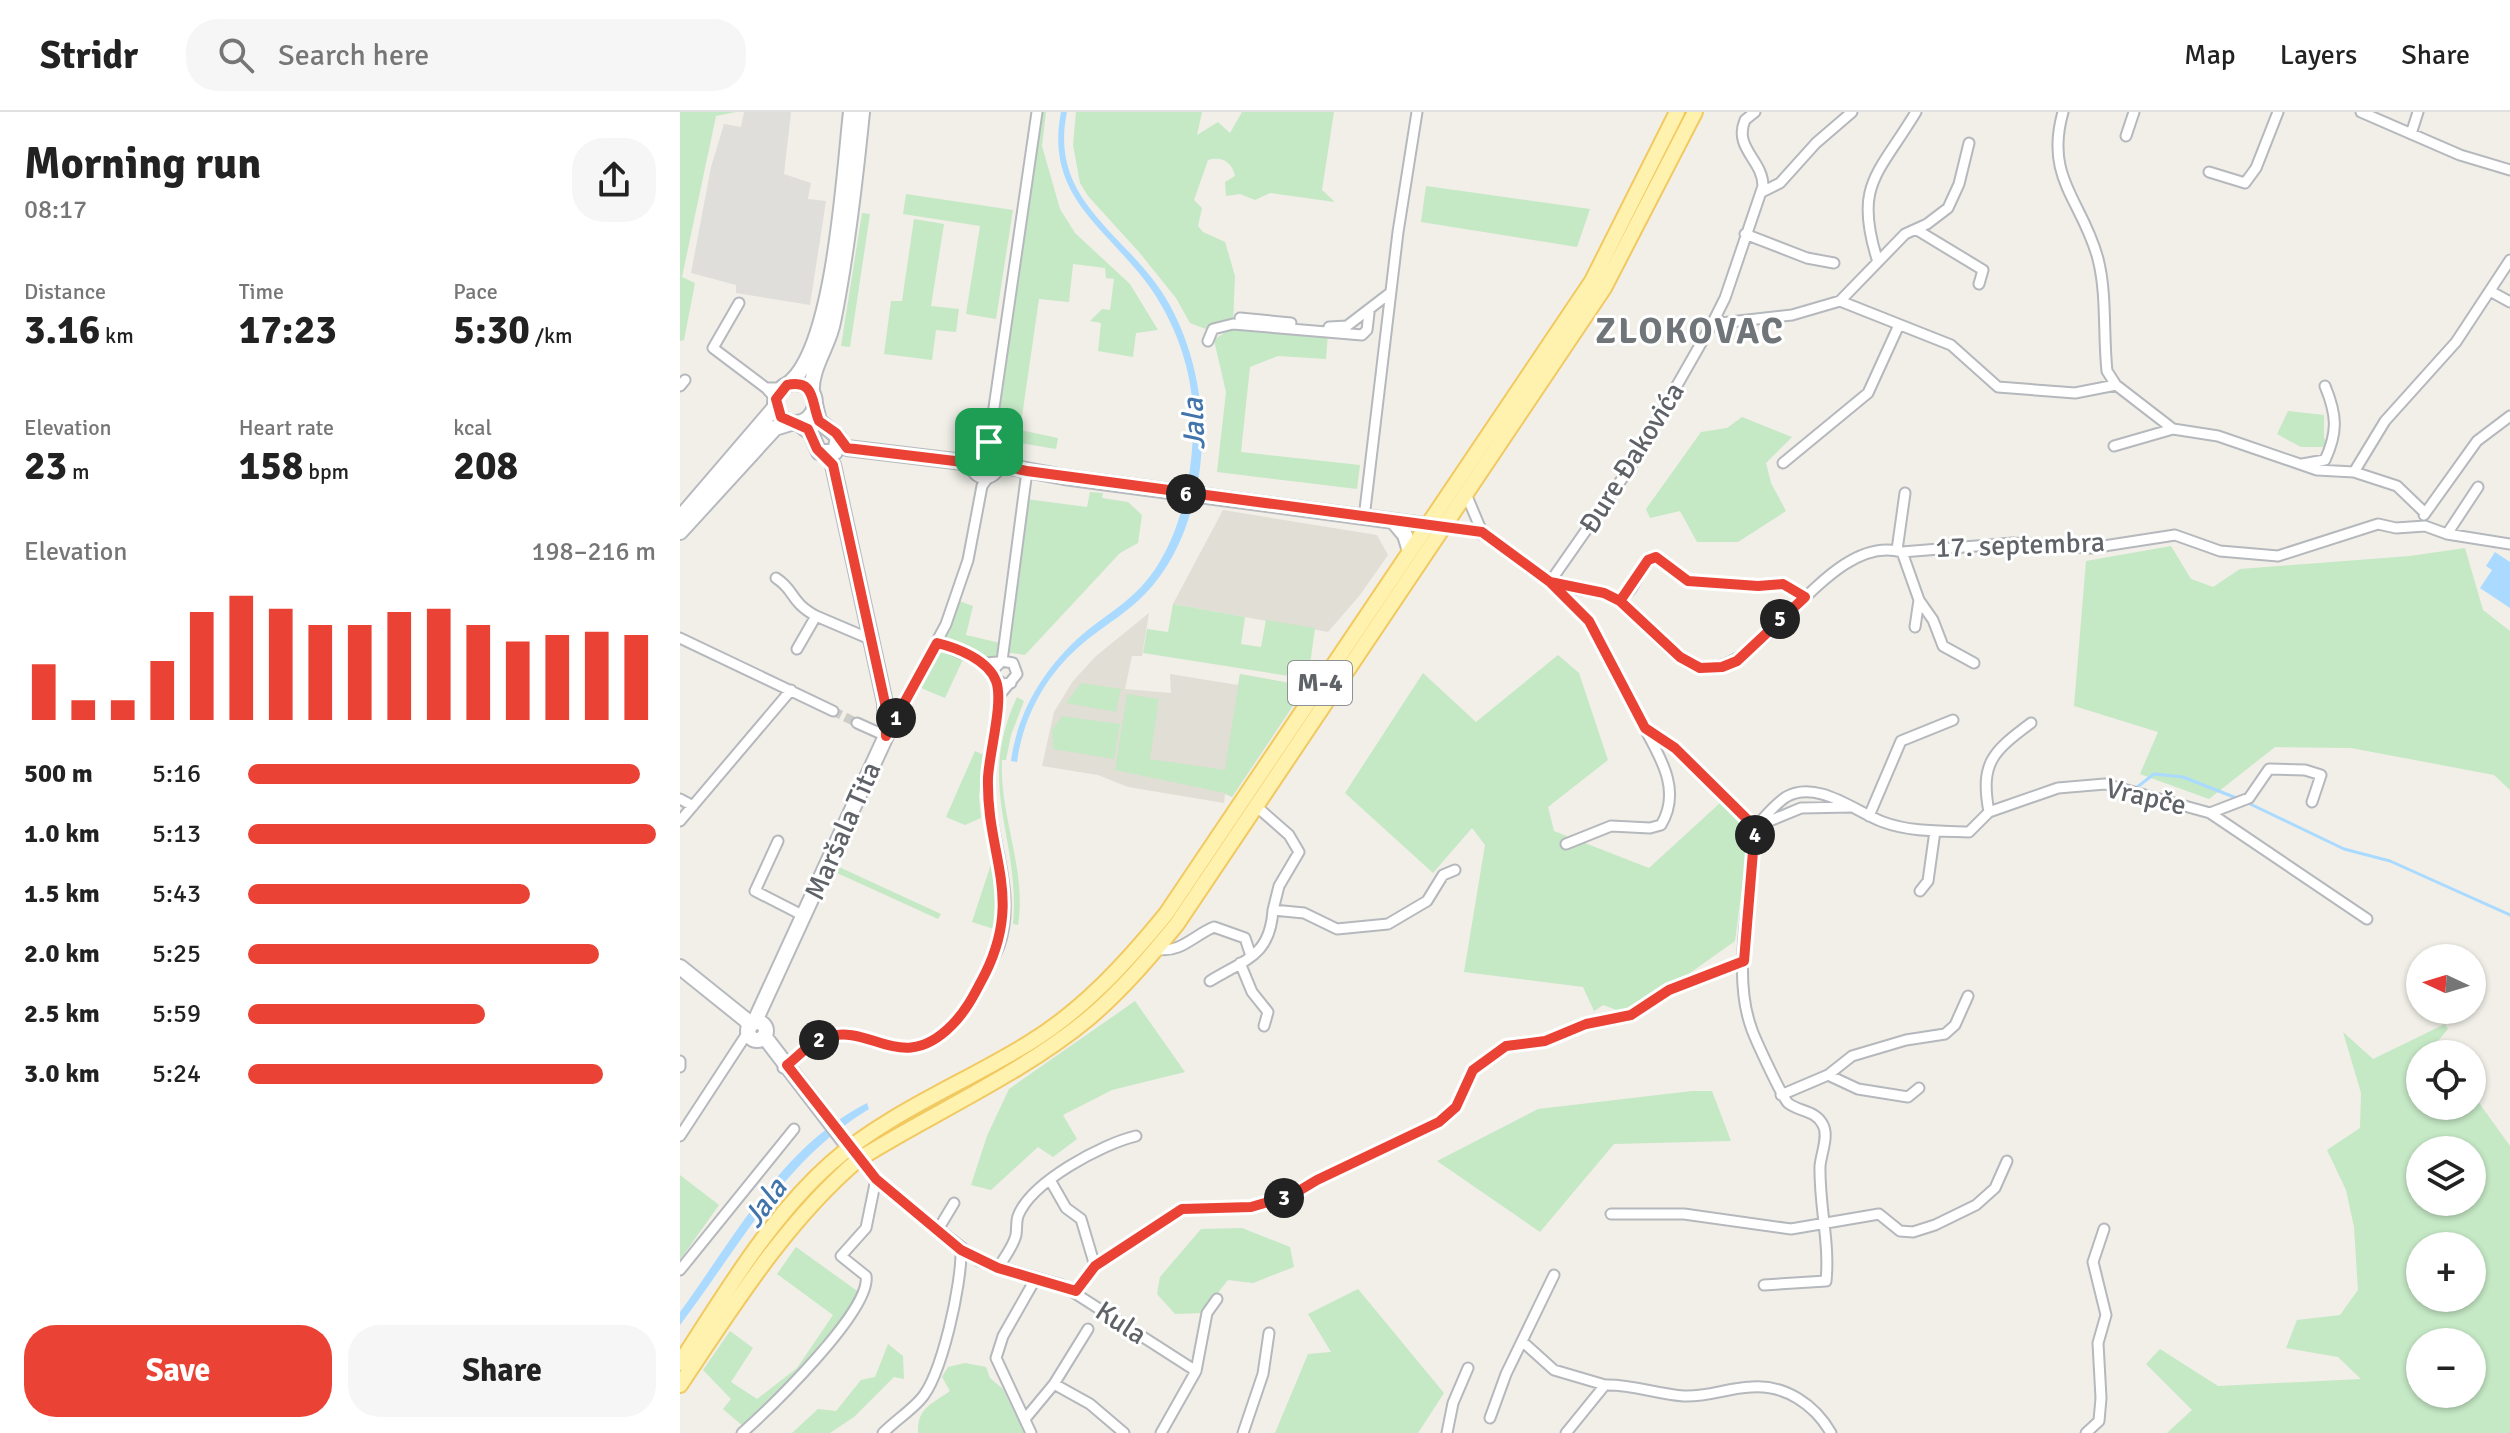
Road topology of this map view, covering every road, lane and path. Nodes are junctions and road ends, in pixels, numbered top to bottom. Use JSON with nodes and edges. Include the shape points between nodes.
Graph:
{"nodes":[{"id":1,"x":851,"y":112,"type":"edge"},
{"id":2,"x":862,"y":112,"type":"edge"},
{"id":3,"x":1037,"y":112,"type":"edge"},
{"id":4,"x":1417,"y":112,"type":"edge"},
{"id":5,"x":1677,"y":112,"type":"edge"},
{"id":6,"x":1695,"y":112,"type":"edge"},
{"id":7,"x":1755,"y":112,"type":"edge"},
{"id":8,"x":1852,"y":112,"type":"edge"},
{"id":9,"x":1916,"y":112,"type":"edge"},
{"id":10,"x":2063,"y":112,"type":"edge"},
{"id":11,"x":2134,"y":112,"type":"edge"},
{"id":12,"x":2278,"y":112,"type":"edge"},
{"id":13,"x":2361,"y":112,"type":"edge"},
{"id":14,"x":2418,"y":112,"type":"edge"},
{"id":15,"x":2411,"y":134,"type":"junction"},
{"id":16,"x":2126,"y":136,"type":"dead end"},
{"id":17,"x":1969,"y":143,"type":"dead end"},
{"id":18,"x":2510,"y":170,"type":"edge"},
{"id":19,"x":2209,"y":172,"type":"dead end"},
{"id":20,"x":1762,"y":192,"type":"junction"},
{"id":21,"x":1917,"y":230,"type":"junction"},
{"id":22,"x":1745,"y":234,"type":"junction"},
{"id":23,"x":2510,"y":260,"type":"edge"},
{"id":24,"x":1878,"y":262,"type":"junction"},
{"id":25,"x":1834,"y":263,"type":"dead end"},
{"id":26,"x":836,"y":276,"type":"junction"},
{"id":27,"x":1979,"y":284,"type":"dead end"},
{"id":28,"x":2490,"y":291,"type":"junction"},
{"id":29,"x":1390,"y":293,"type":"junction"},
{"id":30,"x":1840,"y":301,"type":"junction"},
{"id":31,"x":2510,"y":302,"type":"edge"},
{"id":32,"x":739,"y":303,"type":"dead end"},
{"id":33,"x":1369,"y":313,"type":"junction"},
{"id":34,"x":1240,"y":318,"type":"dead end"},
{"id":35,"x":1712,"y":324,"type":"junction"},
{"id":36,"x":1899,"y":325,"type":"junction"},
{"id":37,"x":1208,"y":341,"type":"dead end"},
{"id":38,"x":2116,"y":385,"type":"junction"},
{"id":39,"x":2325,"y":386,"type":"dead end"},
{"id":40,"x":777,"y":393,"type":"junction"},
{"id":41,"x":814,"y":398,"type":"junction"},
{"id":42,"x":2510,"y":416,"type":"edge"},
{"id":43,"x":795,"y":423,"type":"junction"},
{"id":44,"x":2173,"y":429,"type":"junction"},
{"id":45,"x":2114,"y":446,"type":"dead end"},
{"id":46,"x":835,"y":452,"type":"junction"},
{"id":47,"x":1783,"y":463,"type":"dead end"},
{"id":48,"x":982,"y":464,"type":"junction"},
{"id":49,"x":2302,"y":464,"type":"junction"},
{"id":50,"x":1027,"y":471,"type":"junction"},
{"id":51,"x":2354,"y":472,"type":"junction"},
{"id":52,"x":2478,"y":487,"type":"dead end"},
{"id":53,"x":1905,"y":493,"type":"dead end"},
{"id":54,"x":1466,"y":494,"type":"junction"},
{"id":55,"x":2424,"y":512,"type":"junction"},
{"id":56,"x":680,"y":518,"type":"edge"},
{"id":57,"x":1364,"y":518,"type":"junction"},
{"id":58,"x":1394,"y":522,"type":"junction"},
{"id":59,"x":1424,"y":526,"type":"junction"},
{"id":60,"x":2425,"y":526,"type":"junction"},
{"id":61,"x":1443,"y":527,"type":"junction"},
{"id":62,"x":680,"y":532,"type":"edge"},
{"id":63,"x":1482,"y":532,"type":"junction"},
{"id":64,"x":2447,"y":534,"type":"junction"},
{"id":65,"x":2510,"y":544,"type":"edge"},
{"id":66,"x":1409,"y":548,"type":"junction"},
{"id":67,"x":1899,"y":551,"type":"junction"},
{"id":68,"x":776,"y":578,"type":"dead end"},
{"id":69,"x":1550,"y":582,"type":"junction"},
{"id":70,"x":1805,"y":597,"type":"junction"},
{"id":71,"x":1919,"y":600,"type":"junction"},
{"id":72,"x":1620,"y":601,"type":"junction"},
{"id":73,"x":816,"y":616,"type":"junction"},
{"id":74,"x":1915,"y":627,"type":"dead end"},
{"id":75,"x":680,"y":638,"type":"edge"},
{"id":76,"x":870,"y":639,"type":"junction"},
{"id":77,"x":937,"y":643,"type":"junction"},
{"id":78,"x":797,"y":649,"type":"dead end"},
{"id":79,"x":1000,"y":662,"type":"junction"},
{"id":80,"x":985,"y":663,"type":"junction"},
{"id":81,"x":1974,"y":663,"type":"dead end"},
{"id":82,"x":995,"y":678,"type":"junction"},
{"id":83,"x":1011,"y":683,"type":"junction"},
{"id":84,"x":791,"y":690,"type":"junction"},
{"id":85,"x":998,"y":697,"type":"junction"},
{"id":86,"x":833,"y":711,"type":"tunnel mouth"},
{"id":87,"x":1953,"y":720,"type":"dead end"},
{"id":88,"x":857,"y":723,"type":"tunnel mouth"},
{"id":89,"x":2031,"y":723,"type":"dead end"},
{"id":90,"x":1645,"y":728,"type":"junction"},
{"id":91,"x":886,"y":736,"type":"junction"},
{"id":92,"x":680,"y":799,"type":"edge"},
{"id":93,"x":2312,"y":802,"type":"dead end"},
{"id":94,"x":693,"y":806,"type":"junction"},
{"id":95,"x":1256,"y":806,"type":"junction"},
{"id":96,"x":1852,"y":807,"type":"junction"},
{"id":97,"x":1989,"y":812,"type":"junction"},
{"id":98,"x":2210,"y":813,"type":"junction"},
{"id":99,"x":1869,"y":816,"type":"junction"},
{"id":100,"x":680,"y":821,"type":"edge"},
{"id":101,"x":1755,"y":827,"type":"junction"},
{"id":102,"x":1935,"y":831,"type":"junction"},
{"id":103,"x":778,"y":841,"type":"dead end"},
{"id":104,"x":1566,"y":844,"type":"dead end"},
{"id":105,"x":1455,"y":870,"type":"dead end"},
{"id":106,"x":1920,"y":891,"type":"dead end"},
{"id":107,"x":1273,"y":910,"type":"junction"},
{"id":108,"x":804,"y":916,"type":"junction"},
{"id":109,"x":2367,"y":919,"type":"dead end"},
{"id":110,"x":1157,"y":949,"type":"junction"},
{"id":111,"x":1251,"y":956,"type":"junction"},
{"id":112,"x":1744,"y":961,"type":"junction"},
{"id":113,"x":1240,"y":963,"type":"junction"},
{"id":114,"x":680,"y":967,"type":"edge"},
{"id":115,"x":1210,"y":981,"type":"dead end"},
{"id":116,"x":1968,"y":996,"type":"dead end"},
{"id":117,"x":1264,"y":1026,"type":"dead end"},
{"id":118,"x":756,"y":1031,"type":"junction"},
{"id":119,"x":784,"y":1067,"type":"junction"},
{"id":120,"x":1828,"y":1075,"type":"junction"},
{"id":121,"x":1919,"y":1088,"type":"dead end"},
{"id":122,"x":1781,"y":1095,"type":"junction"},
{"id":123,"x":794,"y":1129,"type":"dead end"},
{"id":124,"x":680,"y":1136,"type":"edge"},
{"id":125,"x":1136,"y":1136,"type":"dead end"},
{"id":126,"x":854,"y":1158,"type":"junction"},
{"id":127,"x":2007,"y":1161,"type":"dead end"},
{"id":128,"x":876,"y":1179,"type":"junction"},
{"id":129,"x":1050,"y":1180,"type":"junction"},
{"id":130,"x":954,"y":1203,"type":"dead end"},
{"id":131,"x":1611,"y":1214,"type":"dead end"},
{"id":132,"x":1823,"y":1222,"type":"junction"},
{"id":133,"x":939,"y":1228,"type":"junction"},
{"id":134,"x":2104,"y":1229,"type":"dead end"},
{"id":135,"x":961,"y":1250,"type":"junction"},
{"id":136,"x":1095,"y":1266,"type":"junction"},
{"id":137,"x":998,"y":1268,"type":"junction"},
{"id":138,"x":680,"y":1270,"type":"edge"},
{"id":139,"x":1554,"y":1275,"type":"dead end"},
{"id":140,"x":1036,"y":1278,"type":"junction"},
{"id":141,"x":1764,"y":1285,"type":"dead end"},
{"id":142,"x":1076,"y":1291,"type":"junction"},
{"id":143,"x":1217,"y":1299,"type":"dead end"},
{"id":144,"x":1088,"y":1329,"type":"dead end"},
{"id":145,"x":1269,"y":1333,"type":"dead end"},
{"id":146,"x":1523,"y":1342,"type":"junction"},
{"id":147,"x":680,"y":1363,"type":"edge"},
{"id":148,"x":1468,"y":1368,"type":"dead end"},
{"id":149,"x":1196,"y":1371,"type":"junction"},
{"id":150,"x":1054,"y":1384,"type":"junction"},
{"id":151,"x":680,"y":1385,"type":"edge"},
{"id":152,"x":1605,"y":1385,"type":"junction"},
{"id":153,"x":1490,"y":1418,"type":"dead end"},
{"id":154,"x":1025,"y":1419,"type":"junction"},
{"id":155,"x":742,"y":1433,"type":"edge"},
{"id":156,"x":883,"y":1433,"type":"edge"},
{"id":157,"x":1031,"y":1433,"type":"edge"},
{"id":158,"x":1124,"y":1433,"type":"edge"},
{"id":159,"x":1161,"y":1433,"type":"edge"},
{"id":160,"x":1243,"y":1433,"type":"edge"},
{"id":161,"x":1447,"y":1433,"type":"edge"},
{"id":162,"x":1566,"y":1433,"type":"edge"},
{"id":163,"x":1831,"y":1433,"type":"edge"},
{"id":164,"x":2086,"y":1433,"type":"edge"}],
"edges":[{"from":1,"to":26,"type":"street"},
{"from":2,"to":26,"type":"street"},
{"from":3,"to":48,"type":"street"},
{"from":4,"to":29,"type":"street"},
{"from":5,"to":59,"type":"main road","number":"M-4","via":[[1592,281]]},
{"from":6,"to":54,"type":"main road","number":"M-4","via":[[1604,288]]},
{"from":7,"to":20,"type":"street","via":[[1745,120],[1742,138],[1763,178]]},
{"from":8,"to":20,"type":"street","via":[[1780,183]]},
{"from":9,"to":24,"type":"street","via":[[1870,185],[1866,222]]},
{"from":10,"to":38,"type":"street","via":[[2056,136],[2060,170],[2097,257],[2107,371]]},
{"from":11,"to":16,"type":"street"},
{"from":12,"to":19,"type":"street","via":[[2245,183]]},
{"from":13,"to":15,"type":"street"},
{"from":14,"to":15,"type":"street"},
{"from":15,"to":18,"type":"street"},
{"from":17,"to":21,"type":"street","via":[[1955,198]]},
{"from":20,"to":22,"type":"street","name":"Đure Đakovića"},
{"from":21,"to":24,"type":"street","via":[[1905,234]]},
{"from":21,"to":27,"type":"street","via":[[1983,270]]},
{"from":22,"to":25,"type":"street"},
{"from":22,"to":35,"type":"street","name":"Đure Đakovića"},
{"from":23,"to":28,"type":"street"},
{"from":24,"to":30,"type":"street"},
{"from":26,"to":40,"type":"street","via":[[801,372]]},
{"from":26,"to":41,"type":"street","via":[[832,327],[814,375]]},
{"from":28,"to":31,"type":"street"},
{"from":28,"to":51,"type":"street","via":[[2456,342],[2385,421]]},
{"from":29,"to":33,"type":"street"},
{"from":29,"to":57,"type":"street"},
{"from":30,"to":35,"type":"street","via":[[1792,315]]},
{"from":30,"to":36,"type":"street"},
{"from":32,"to":40,"type":"street","via":[[713,348]]},
{"from":33,"to":34,"type":"street","via":[[1340,328]]},
{"from":33,"to":37,"type":"street","via":[[1362,335],[1233,324],[1213,329]]},
{"from":35,"to":69,"type":"street","name":"Đure Đakovića","via":[[1631,466]]},
{"from":36,"to":38,"type":"street","via":[[1951,345],[1998,387],[2075,393]]},
{"from":36,"to":47,"type":"street","via":[[1868,393]]},
{"from":38,"to":44,"type":"street"},
{"from":39,"to":49,"type":"street","via":[[2336,430],[2325,460]]},
{"from":40,"to":41,"type":"street","via":[[804,385]]},
{"from":40,"to":43,"type":"street","via":[[781,417]]},
{"from":40,"to":56,"type":"street"},
{"from":41,"to":43,"type":"street","via":[[810,416]]},
{"from":41,"to":46,"type":"street","via":[[819,421],[836,433]]},
{"from":42,"to":55,"type":"street","via":[[2477,441]]},
{"from":43,"to":46,"type":"street"},
{"from":43,"to":62,"type":"street","via":[[775,428]]},
{"from":44,"to":45,"type":"street"},
{"from":44,"to":49,"type":"street","via":[[2218,436]]},
{"from":46,"to":48,"type":"street"},
{"from":46,"to":76,"type":"street","name":"Maršala Tita"},
{"from":48,"to":50,"type":"street"},
{"from":48,"to":77,"type":"street","via":[[968,560]]},
{"from":49,"to":51,"type":"street"},
{"from":50,"to":57,"type":"street"},
{"from":50,"to":79,"type":"street"},
{"from":51,"to":55,"type":"street","via":[[2397,486]]},
{"from":52,"to":64,"type":"street"},
{"from":53,"to":67,"type":"street","name":"17. septembra"},
{"from":54,"to":61,"type":"main road","number":"M-4"},
{"from":54,"to":63,"type":"street"},
{"from":55,"to":60,"type":"street"},
{"from":57,"to":58,"type":"street"},
{"from":58,"to":59,"type":"street"},
{"from":58,"to":66,"type":"street"},
{"from":59,"to":61,"type":"street"},
{"from":59,"to":66,"type":"main road","number":"M-4"},
{"from":60,"to":64,"type":"street","name":"17. septembra"},
{"from":60,"to":67,"type":"street","name":"17. septembra","via":[[2378,524],[2278,556],[2220,551],[2175,535],[2091,548],[2013,543]]},
{"from":61,"to":63,"type":"street","name":"17. septembra"},
{"from":61,"to":95,"type":"main road","number":"M-4"},
{"from":63,"to":69,"type":"street","name":"17. septembra"},
{"from":64,"to":65,"type":"street","name":"17. septembra"},
{"from":66,"to":126,"type":"main road","number":"M-4","via":[[1166,914],[1120,971],[1031,1042]]},
{"from":67,"to":70,"type":"street","name":"17. septembra","via":[[1868,554]]},
{"from":67,"to":71,"type":"street","name":"17. septembra"},
{"from":68,"to":73,"type":"street","via":[[795,603]]},
{"from":69,"to":72,"type":"street","name":"17. septembra"},
{"from":69,"to":90,"type":"street","via":[[1589,621]]},
{"from":70,"to":72,"type":"street","via":[[1783,584],[1688,581],[1656,557],[1648,560]]},
{"from":70,"to":72,"type":"street","name":"17. septembra","via":[[1737,661],[1700,668],[1680,657]]},
{"from":71,"to":74,"type":"street","name":"17. septembra"},
{"from":71,"to":81,"type":"street","name":"17. septembra","via":[[1943,646]]},
{"from":73,"to":76,"type":"street"},
{"from":73,"to":78,"type":"street"},
{"from":75,"to":84,"type":"street"},
{"from":76,"to":91,"type":"street","name":"Maršala Tita","via":[[885,703]]},
{"from":77,"to":80,"type":"street"},
{"from":77,"to":91,"type":"street"},
{"from":79,"to":80,"type":"street"},
{"from":79,"to":82,"type":"street"},
{"from":79,"to":83,"type":"street","via":[[1009,661],[1017,670]]},
{"from":80,"to":82,"type":"street"},
{"from":82,"to":83,"type":"street"},
{"from":82,"to":85,"type":"street"},
{"from":83,"to":85,"type":"street"},
{"from":84,"to":86,"type":"street"},
{"from":84,"to":94,"type":"street"},
{"from":85,"to":119,"type":"street","via":[[988,786],[1004,886],[1002,935],[967,1008],[939,1036],[915,1047],[836,1035],[817,1041]]},
{"from":87,"to":99,"type":"street","via":[[1901,741]]},
{"from":88,"to":91,"type":"street"},
{"from":89,"to":97,"type":"street","via":[[1990,759],[1984,777]]},
{"from":90,"to":101,"type":"street","via":[[1675,748]]},
{"from":90,"to":104,"type":"street","via":[[1666,767],[1668,807],[1661,825],[1611,826]]},
{"from":91,"to":108,"type":"street","name":"Maršala Tita"},
{"from":92,"to":94,"type":"street"},
{"from":93,"to":98,"type":"street","name":"Vrapče","via":[[2321,775],[2269,769],[2249,798]]},
{"from":94,"to":100,"type":"street"},
{"from":95,"to":107,"type":"street","via":[[1289,835],[1299,852],[1279,886]]},
{"from":95,"to":110,"type":"main road","number":"M-4"},
{"from":96,"to":99,"type":"street","name":"Vrapče"},
{"from":96,"to":101,"type":"street","name":"Vrapče","via":[[1801,808]]},
{"from":96,"to":101,"type":"street","name":"Vrapče","via":[[1829,795],[1797,794]]},
{"from":97,"to":98,"type":"street","name":"Vrapče","via":[[2058,788],[2105,784]]},
{"from":97,"to":102,"type":"street","name":"Vrapče","via":[[1974,830]]},
{"from":98,"to":109,"type":"street","name":"Vrapče"},
{"from":99,"to":102,"type":"street","name":"Vrapče"},
{"from":101,"to":112,"type":"street"},
{"from":102,"to":106,"type":"street","via":[[1928,881]]},
{"from":103,"to":108,"type":"street","name":"Maršala Tita","via":[[755,891]]},
{"from":105,"to":107,"type":"street","via":[[1443,875],[1427,901],[1388,924],[1337,929],[1304,913]]},
{"from":107,"to":111,"type":"street","via":[[1270,938]]},
{"from":108,"to":118,"type":"street","name":"Maršala Tita"},
{"from":110,"to":111,"type":"street","via":[[1183,946],[1214,927],[1245,938]]},
{"from":110,"to":126,"type":"main road","number":"M-4","via":[[1086,1020],[1037,1055]]},
{"from":111,"to":113,"type":"street"},
{"from":112,"to":122,"type":"street","via":[[1751,1028]]},
{"from":112,"to":136,"type":"street","via":[[1669,990],[1631,1015],[1586,1024],[1545,1041],[1506,1046],[1473,1070],[1456,1107],[1439,1122],[1292,1195],[1251,1207],[1182,1209]]},
{"from":113,"to":115,"type":"street"},
{"from":113,"to":117,"type":"street","via":[[1268,1012]]},
{"from":114,"to":118,"type":"street"},
{"from":116,"to":120,"type":"street","via":[[1945,1034],[1852,1056]]},
{"from":118,"to":119,"type":"street"},
{"from":118,"to":124,"type":"street"},
{"from":119,"to":126,"type":"street"},
{"from":120,"to":121,"type":"street","via":[[1878,1094],[1908,1097]]},
{"from":120,"to":122,"type":"street"},
{"from":122,"to":132,"type":"street","via":[[1816,1115],[1824,1127]]},
{"from":123,"to":138,"type":"street"},
{"from":125,"to":129,"type":"street","via":[[1089,1153]]},
{"from":126,"to":128,"type":"street","name":"Kula"},
{"from":126,"to":147,"type":"main road","number":"M-4","via":[[787,1209]]},
{"from":126,"to":151,"type":"main road","number":"M-4","via":[[800,1217]]},
{"from":127,"to":132,"type":"street","via":[[1985,1197],[1935,1225],[1900,1231],[1879,1214]]},
{"from":128,"to":133,"type":"street","name":"Kula"},
{"from":128,"to":155,"type":"street","via":[[866,1228],[841,1256],[866,1276],[863,1292],[802,1376]]},
{"from":129,"to":136,"type":"street","name":"Kula","via":[[1066,1208],[1081,1219]]},
{"from":129,"to":137,"type":"street","via":[[1019,1213],[1014,1241]]},
{"from":130,"to":133,"type":"street"},
{"from":131,"to":132,"type":"street","via":[[1684,1214],[1791,1229]]},
{"from":132,"to":141,"type":"street","via":[[1826,1281]]},
{"from":133,"to":135,"type":"street","name":"Kula"},
{"from":134,"to":164,"type":"street","via":[[2093,1262],[2106,1315],[2098,1343],[2099,1421]]},
{"from":135,"to":137,"type":"street","name":"Kula"},
{"from":135,"to":156,"type":"street","via":[[961,1279],[934,1374],[922,1398]]},
{"from":136,"to":142,"type":"street"},
{"from":137,"to":140,"type":"street","name":"Kula"},
{"from":139,"to":146,"type":"street"},
{"from":140,"to":142,"type":"street","name":"Kula"},
{"from":140,"to":154,"type":"street","via":[[996,1358]]},
{"from":142,"to":149,"type":"street","name":"Kula"},
{"from":143,"to":149,"type":"street","via":[[1207,1313]]},
{"from":144,"to":150,"type":"street"},
{"from":145,"to":160,"type":"street","via":[[1263,1374]]},
{"from":146,"to":152,"type":"street","via":[[1554,1370]]},
{"from":146,"to":153,"type":"street"},
{"from":148,"to":161,"type":"street"},
{"from":149,"to":159,"type":"street"},
{"from":150,"to":154,"type":"street"},
{"from":150,"to":158,"type":"street","via":[[1098,1409]]},
{"from":152,"to":162,"type":"street"},
{"from":152,"to":163,"type":"street","via":[[1683,1396],[1753,1386],[1786,1393],[1820,1413]]},
{"from":154,"to":157,"type":"street"}]}
